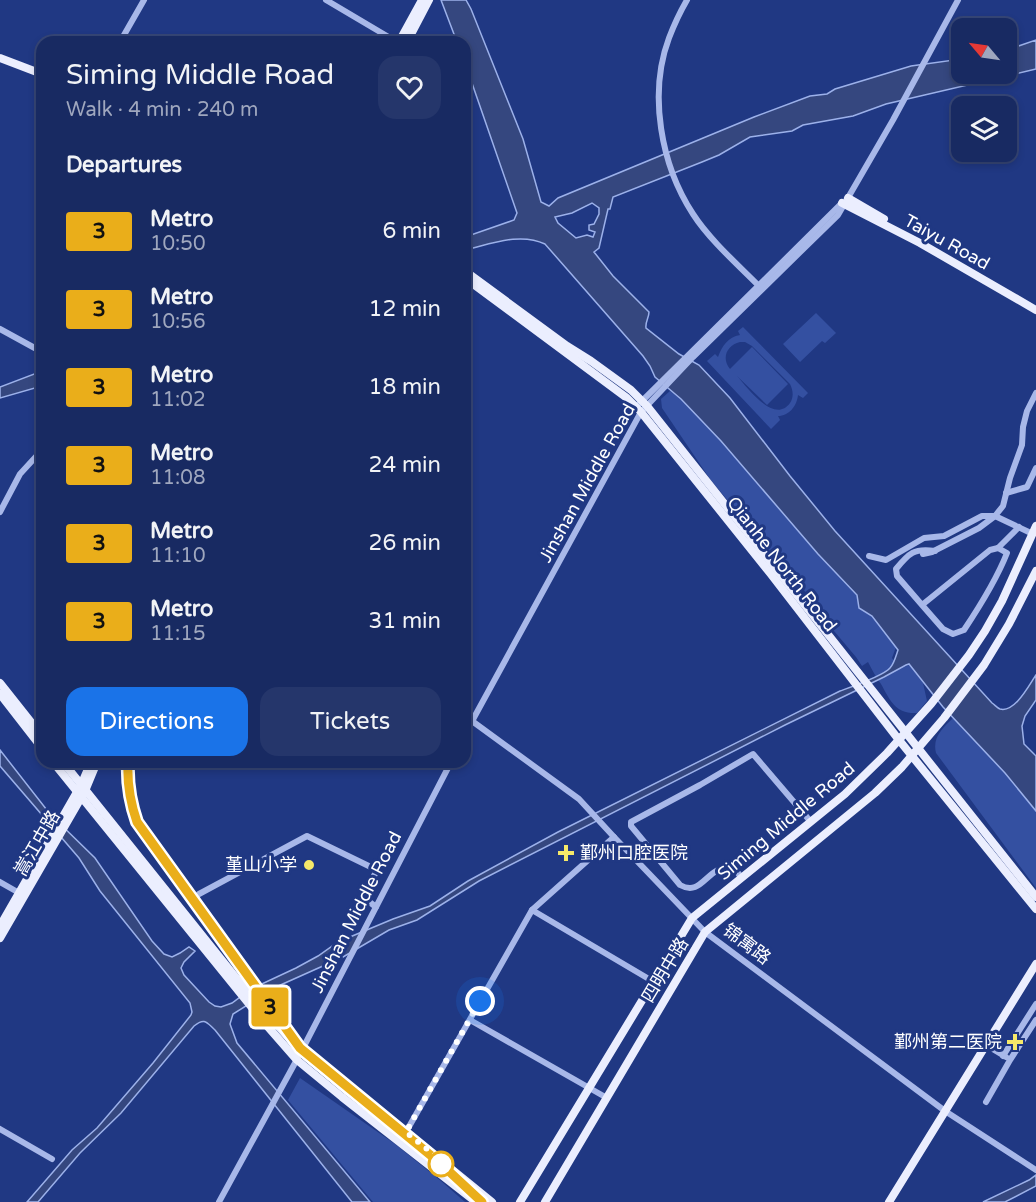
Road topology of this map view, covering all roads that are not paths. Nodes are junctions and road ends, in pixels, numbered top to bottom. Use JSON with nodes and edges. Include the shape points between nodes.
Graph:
{"nodes":[{"id":1,"x":144,"y":0,"type":"edge"},
{"id":2,"x":326,"y":0,"type":"edge"},
{"id":3,"x":687,"y":0,"type":"edge"},
{"id":4,"x":958,"y":0,"type":"edge"},
{"id":5,"x":425,"y":1,"type":"edge"},
{"id":6,"x":123,"y":36,"type":"edge"},
{"id":7,"x":388,"y":36,"type":"edge"},
{"id":8,"x":402,"y":36,"type":"edge"},
{"id":9,"x":410,"y":36,"type":"edge"},
{"id":10,"x":0,"y":56,"type":"edge"},
{"id":11,"x":36,"y":70,"type":"edge"},
{"id":12,"x":845,"y":202,"type":"junction"},
{"id":13,"x":471,"y":275,"type":"edge"},
{"id":14,"x":471,"y":282,"type":"edge"},
{"id":15,"x":758,"y":285,"type":"junction"},
{"id":16,"x":1036,"y":308,"type":"edge"},
{"id":17,"x":0,"y":329,"type":"edge"},
{"id":18,"x":36,"y":349,"type":"edge"},
{"id":19,"x":691,"y":356,"type":"junction"},
{"id":20,"x":1036,"y":393,"type":"edge"},
{"id":21,"x":641,"y":407,"type":"junction"},
{"id":22,"x":36,"y":457,"type":"edge"},
{"id":23,"x":1036,"y":468,"type":"edge"},
{"id":24,"x":1006,"y":494,"type":"junction"},
{"id":25,"x":0,"y":512,"type":"edge"},
{"id":26,"x":995,"y":516,"type":"junction"},
{"id":27,"x":1019,"y":528,"type":"junction"},
{"id":28,"x":1034,"y":530,"type":"edge"},
{"id":29,"x":998,"y":548,"type":"junction"},
{"id":30,"x":935,"y":550,"type":"junction"},
{"id":31,"x":923,"y":554,"type":"dead end"},
{"id":32,"x":869,"y":556,"type":"dead end"},
{"id":33,"x":1000,"y":570,"type":"junction"},
{"id":34,"x":1036,"y":571,"type":"edge"},
{"id":35,"x":1014,"y":577,"type":"junction"},
{"id":36,"x":922,"y":605,"type":"junction"},
{"id":37,"x":849,"y":668,"type":"junction"},
{"id":38,"x":0,"y":683,"type":"edge"},
{"id":39,"x":0,"y":694,"type":"edge"},
{"id":40,"x":472,"y":721,"type":"joint"},
{"id":41,"x":36,"y":728,"type":"edge"},
{"id":42,"x":905,"y":733,"type":"junction"},
{"id":43,"x":36,"y":740,"type":"edge"},
{"id":44,"x":899,"y":740,"type":"junction"},
{"id":45,"x":918,"y":748,"type":"junction"},
{"id":46,"x":911,"y":756,"type":"junction"},
{"id":47,"x":59,"y":768,"type":"edge"},
{"id":48,"x":67,"y":768,"type":"edge"},
{"id":49,"x":89,"y":768,"type":"edge"},
{"id":50,"x":94,"y":768,"type":"edge"},
{"id":51,"x":448,"y":768,"type":"edge"},
{"id":52,"x":81,"y":791,"type":"junction"},
{"id":53,"x":811,"y":822,"type":"junction"},
{"id":54,"x":614,"y":837,"type":"junction"},
{"id":55,"x":742,"y":878,"type":"junction"},
{"id":56,"x":0,"y":882,"type":"edge"},
{"id":57,"x":21,"y":894,"type":"junction"},
{"id":58,"x":199,"y":894,"type":"dead end"},
{"id":59,"x":1036,"y":897,"type":"edge"},
{"id":60,"x":376,"y":907,"type":"junction"},
{"id":61,"x":1036,"y":909,"type":"edge"},
{"id":62,"x":532,"y":910,"type":"junction"},
{"id":63,"x":692,"y":918,"type":"junction"},
{"id":64,"x":0,"y":926,"type":"edge"},
{"id":65,"x":705,"y":932,"type":"junction"},
{"id":66,"x":0,"y":938,"type":"edge"},
{"id":67,"x":1036,"y":964,"type":"edge"},
{"id":68,"x":654,"y":982,"type":"junction"},
{"id":69,"x":256,"y":1006,"type":"junction"},
{"id":70,"x":1035,"y":1008,"type":"edge"},
{"id":71,"x":470,"y":1020,"type":"junction"},
{"id":72,"x":1036,"y":1020,"type":"edge"},
{"id":73,"x":986,"y":1045,"type":"junction"},
{"id":74,"x":299,"y":1056,"type":"junction"},
{"id":75,"x":1003,"y":1056,"type":"junction"},
{"id":76,"x":1010,"y":1060,"type":"junction"},
{"id":77,"x":590,"y":1088,"type":"junction"},
{"id":78,"x":607,"y":1098,"type":"junction"},
{"id":79,"x":986,"y":1102,"type":"dead end"},
{"id":80,"x":945,"y":1111,"type":"junction"},
{"id":81,"x":0,"y":1129,"type":"edge"},
{"id":82,"x":406,"y":1132,"type":"junction"},
{"id":83,"x":52,"y":1159,"type":"dead end"},
{"id":84,"x":1036,"y":1170,"type":"edge"},
{"id":85,"x":219,"y":1202,"type":"edge"},
{"id":86,"x":476,"y":1202,"type":"edge"},
{"id":87,"x":492,"y":1202,"type":"edge"},
{"id":88,"x":520,"y":1202,"type":"edge"},
{"id":89,"x":545,"y":1202,"type":"edge"},
{"id":90,"x":889,"y":1202,"type":"edge"}],
"edges":[{"from":1,"to":6,"type":"street"},
{"from":2,"to":7,"type":"street"},
{"from":3,"to":15,"type":"street","via":[[668,39],[661,69],[659,106],[664,147],[678,188],[694,216]]},
{"from":4,"to":12,"type":"street","name":"Jinshan Middle Road"},
{"from":5,"to":8,"type":"main road"},
{"from":5,"to":9,"type":"main road"},
{"from":10,"to":11,"type":"main road"},
{"from":12,"to":15,"type":"street","name":"Jinshan Middle Road"},
{"from":12,"to":16,"type":"main road","name":"Taiyu Road"},
{"from":12,"to":19,"type":"street","name":"Jinshan Middle Road","via":[[838,215]]},
{"from":13,"to":21,"type":"main road","name":"Qianhe North Road","via":[[631,390]]},
{"from":14,"to":21,"type":"main road","name":"Qianhe North Road"},
{"from":15,"to":19,"type":"street","name":"Jinshan Middle Road"},
{"from":17,"to":18,"type":"street"},
{"from":19,"to":21,"type":"street","name":"Jinshan Middle Road"},
{"from":20,"to":24,"type":"street","via":[[1027,411],[1022,445]]},
{"from":21,"to":37,"type":"main road","name":"Qianhe North Road"},
{"from":21,"to":40,"type":"street","name":"Jinshan Middle Road"},
{"from":22,"to":25,"type":"street","via":[[20,474]]},
{"from":23,"to":24,"type":"street","via":[[1027,487]]},
{"from":24,"to":26,"type":"street"},
{"from":26,"to":27,"type":"street"},
{"from":26,"to":30,"type":"street"},
{"from":26,"to":32,"type":"street","via":[[982,516],[944,536],[924,538],[886,560]]},
{"from":27,"to":28,"type":"street"},
{"from":27,"to":29,"type":"street"},
{"from":28,"to":35,"type":"main road","name":"Siming Middle Road"},
{"from":29,"to":33,"type":"street","via":[[1007,553]]},
{"from":29,"to":36,"type":"street","via":[[990,550]]},
{"from":30,"to":31,"type":"street"},
{"from":30,"to":36,"type":"street","via":[[921,549],[908,555],[896,569],[897,576]]},
{"from":33,"to":35,"type":"street"},
{"from":33,"to":36,"type":"street","via":[[964,630],[953,634],[943,629]]},
{"from":34,"to":45,"type":"main road","name":"Siming Middle Road","via":[[1010,624],[974,680]]},
{"from":35,"to":42,"type":"main road","name":"Siming Middle Road","via":[[961,666]]},
{"from":37,"to":42,"type":"main road","name":"Qianhe North Road"},
{"from":37,"to":44,"type":"main road","name":"Qianhe North Road"},
{"from":38,"to":41,"type":"main road"},
{"from":39,"to":43,"type":"main road"},
{"from":40,"to":54,"type":"street","name":"锦寓路","via":[[579,799]]},
{"from":42,"to":44,"type":"main road","name":"Siming Middle Road"},
{"from":42,"to":45,"type":"main road","name":"Qianhe North Road"},
{"from":44,"to":46,"type":"main road","name":"Qianhe North Road"},
{"from":44,"to":53,"type":"main road","name":"Siming Middle Road"},
{"from":45,"to":46,"type":"main road","name":"Siming Middle Road"},
{"from":45,"to":59,"type":"main road","name":"Qianhe North Road"},
{"from":46,"to":61,"type":"main road","name":"Qianhe North Road"},
{"from":46,"to":65,"type":"main road","name":"Siming Middle Road","via":[[875,793]]},
{"from":47,"to":52,"type":"main road"},
{"from":48,"to":52,"type":"main road"},
{"from":49,"to":52,"type":"main road","name":"嵩江中路"},
{"from":50,"to":52,"type":"main road","name":"嵩江中路"},
{"from":51,"to":60,"type":"street","name":"Jinshan Middle Road"},
{"from":52,"to":57,"type":"main road","name":"嵩江中路"},
{"from":52,"to":57,"type":"main road","name":"嵩江中路","via":[[50,852]]},
{"from":52,"to":69,"type":"main road"},
{"from":52,"to":69,"type":"main road","via":[[238,989]]},
{"from":53,"to":55,"type":"main road","name":"Siming Middle Road"},
{"from":53,"to":55,"type":"street","via":[[753,754],[631,822],[687,889],[695,888],[719,869],[733,867]]},
{"from":54,"to":62,"type":"street"},
{"from":54,"to":63,"type":"street","name":"锦寓路"},
{"from":55,"to":63,"type":"main road","name":"Siming Middle Road"},
{"from":56,"to":57,"type":"street"},
{"from":57,"to":64,"type":"main road","name":"嵩江中路"},
{"from":57,"to":66,"type":"main road","name":"嵩江中路"},
{"from":58,"to":60,"type":"street","via":[[307,836],[377,870],[363,897]]},
{"from":60,"to":74,"type":"street","name":"Jinshan Middle Road"},
{"from":62,"to":68,"type":"street"},
{"from":62,"to":71,"type":"street"},
{"from":63,"to":65,"type":"street","name":"锦寓路"},
{"from":63,"to":68,"type":"main road","name":"Siming Middle Road"},
{"from":65,"to":78,"type":"main road","name":"四明中路"},
{"from":65,"to":80,"type":"street","name":"锦寓路"},
{"from":67,"to":73,"type":"main road"},
{"from":68,"to":77,"type":"main road","name":"Siming Middle Road"},
{"from":69,"to":74,"type":"main road"},
{"from":70,"to":75,"type":"street"},
{"from":71,"to":77,"type":"street"},
{"from":71,"to":82,"type":"street"},
{"from":72,"to":76,"type":"street"},
{"from":73,"to":75,"type":"street"},
{"from":73,"to":80,"type":"main road"},
{"from":74,"to":82,"type":"main road"},
{"from":74,"to":85,"type":"street","name":"Jinshan Middle Road"},
{"from":74,"to":86,"type":"main road","via":[[342,1097]]},
{"from":75,"to":76,"type":"street"},
{"from":76,"to":79,"type":"street"},
{"from":77,"to":78,"type":"street"},
{"from":77,"to":88,"type":"main road","name":"Siming Middle Road"},
{"from":78,"to":89,"type":"main road","name":"四明中路"},
{"from":80,"to":84,"type":"street","name":"锦寓路"},
{"from":80,"to":90,"type":"main road"},
{"from":81,"to":83,"type":"street"},
{"from":82,"to":87,"type":"main road"}]}
